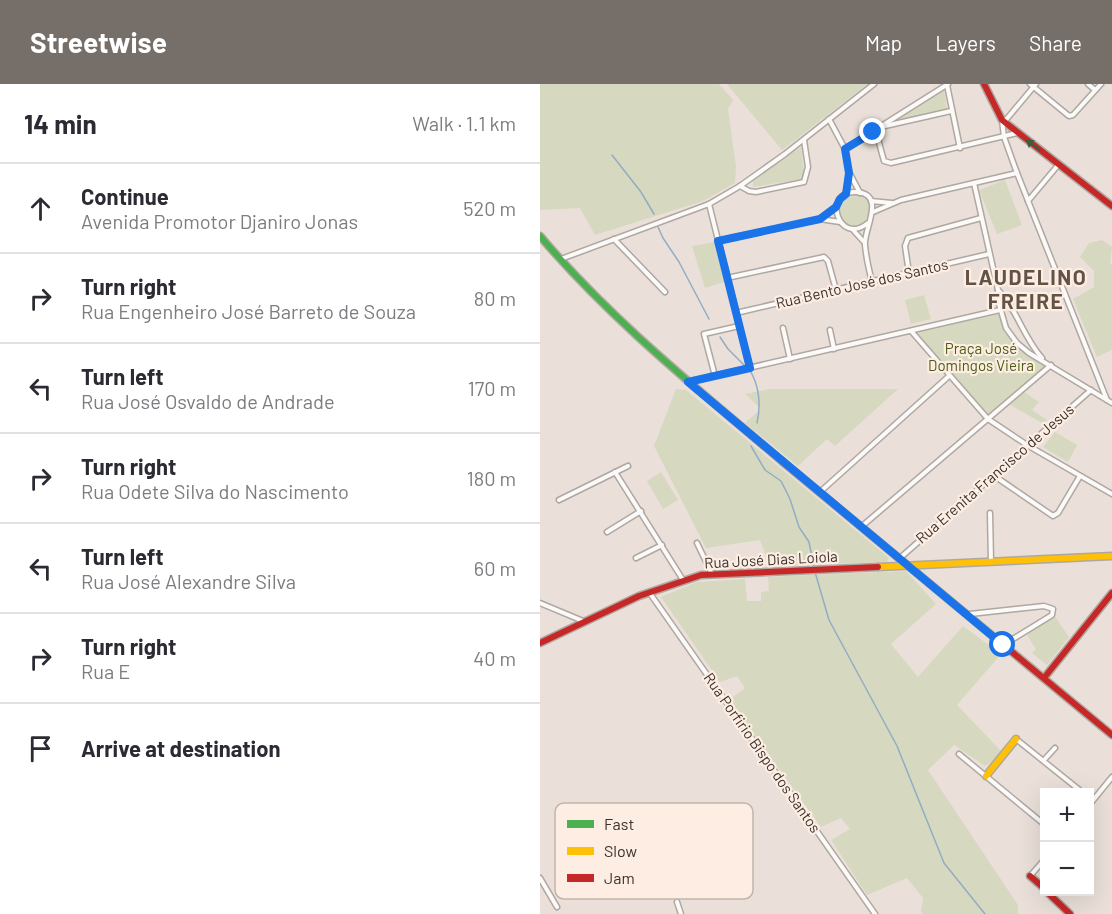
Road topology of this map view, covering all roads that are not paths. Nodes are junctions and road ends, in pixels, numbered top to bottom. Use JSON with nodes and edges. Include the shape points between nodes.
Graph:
{"nodes":[{"id":1,"x":874,"y":84,"type":"edge"},
{"id":2,"x":947,"y":84,"type":"edge"},
{"id":3,"x":984,"y":84,"type":"edge"},
{"id":4,"x":1088,"y":84,"type":"edge"},
{"id":5,"x":1101,"y":84,"type":"edge"},
{"id":6,"x":1034,"y":85,"type":"edge"},
{"id":7,"x":1095,"y":90,"type":"junction"},
{"id":8,"x":951,"y":111,"type":"junction"},
{"id":9,"x":830,"y":119,"type":"junction"},
{"id":10,"x":1003,"y":121,"type":"junction"},
{"id":11,"x":882,"y":127,"type":"junction"},
{"id":12,"x":873,"y":132,"type":"junction"},
{"id":13,"x":1017,"y":133,"type":"junction"},
{"id":14,"x":1004,"y":136,"type":"junction"},
{"id":15,"x":804,"y":140,"type":"junction"},
{"id":16,"x":960,"y":148,"type":"junction"},
{"id":17,"x":845,"y":149,"type":"junction"},
{"id":18,"x":1059,"y":164,"type":"junction"},
{"id":19,"x":849,"y":173,"type":"junction"},
{"id":20,"x":1017,"y":173,"type":"junction"},
{"id":21,"x":975,"y":183,"type":"junction"},
{"id":22,"x":740,"y":186,"type":"junction"},
{"id":23,"x":860,"y":193,"type":"junction"},
{"id":24,"x":846,"y":194,"type":"junction"},
{"id":25,"x":871,"y":201,"type":"junction"},
{"id":26,"x":1028,"y":202,"type":"junction"},
{"id":27,"x":893,"y":203,"type":"junction"},
{"id":28,"x":709,"y":204,"type":"junction"},
{"id":29,"x":836,"y":207,"type":"junction"},
{"id":30,"x":1112,"y":207,"type":"edge"},
{"id":31,"x":873,"y":212,"type":"junction"},
{"id":32,"x":820,"y":219,"type":"junction"},
{"id":33,"x":981,"y":219,"type":"junction"},
{"id":34,"x":840,"y":222,"type":"junction"},
{"id":35,"x":868,"y":223,"type":"junction"},
{"id":36,"x":853,"y":229,"type":"junction"},
{"id":37,"x":541,"y":238,"type":"edge"},
{"id":38,"x":614,"y":239,"type":"junction"},
{"id":39,"x":718,"y":241,"type":"junction"},
{"id":40,"x":864,"y":243,"type":"junction"},
{"id":41,"x":989,"y":254,"type":"junction"},
{"id":42,"x":561,"y":259,"type":"junction"},
{"id":43,"x":909,"y":273,"type":"junction"},
{"id":44,"x":727,"y":278,"type":"junction"},
{"id":45,"x":872,"y":282,"type":"junction"},
{"id":46,"x":836,"y":290,"type":"junction"},
{"id":47,"x":998,"y":290,"type":"junction"},
{"id":48,"x":665,"y":292,"type":"dead end"},
{"id":49,"x":1005,"y":297,"type":"junction"},
{"id":50,"x":998,"y":299,"type":"junction"},
{"id":51,"x":1000,"y":310,"type":"junction"},
{"id":52,"x":736,"y":313,"type":"junction"},
{"id":53,"x":739,"y":326,"type":"junction"},
{"id":54,"x":783,"y":328,"type":"dead end"},
{"id":55,"x":830,"y":330,"type":"dead end"},
{"id":56,"x":912,"y":332,"type":"junction"},
{"id":57,"x":834,"y":348,"type":"junction"},
{"id":58,"x":790,"y":359,"type":"junction"},
{"id":59,"x":1049,"y":364,"type":"junction"},
{"id":60,"x":750,"y":368,"type":"junction"},
{"id":61,"x":715,"y":376,"type":"junction"},
{"id":62,"x":949,"y":376,"type":"junction"},
{"id":63,"x":688,"y":382,"type":"junction"},
{"id":64,"x":1091,"y":390,"type":"junction"},
{"id":65,"x":1107,"y":400,"type":"junction"},
{"id":66,"x":1112,"y":403,"type":"edge"},
{"id":67,"x":988,"y":419,"type":"junction"},
{"id":68,"x":1027,"y":445,"type":"junction"},
{"id":69,"x":628,"y":466,"type":"dead end"},
{"id":70,"x":615,"y":472,"type":"junction"},
{"id":71,"x":992,"y":475,"type":"junction"},
{"id":72,"x":1080,"y":476,"type":"junction"},
{"id":73,"x":818,"y":493,"type":"junction"},
{"id":74,"x":1112,"y":494,"type":"edge"},
{"id":75,"x":559,"y":500,"type":"dead end"},
{"id":76,"x":641,"y":511,"type":"junction"},
{"id":77,"x":990,"y":513,"type":"dead end"},
{"id":78,"x":861,"y":527,"type":"junction"},
{"id":79,"x":607,"y":532,"type":"dead end"},
{"id":80,"x":697,"y":543,"type":"dead end"},
{"id":81,"x":662,"y":545,"type":"junction"},
{"id":82,"x":1112,"y":556,"type":"edge"},
{"id":83,"x":636,"y":558,"type":"dead end"},
{"id":84,"x":899,"y":559,"type":"junction"},
{"id":85,"x":991,"y":563,"type":"junction"},
{"id":86,"x":909,"y":567,"type":"junction"},
{"id":87,"x":712,"y":575,"type":"junction"},
{"id":88,"x":683,"y":580,"type":"junction"},
{"id":89,"x":649,"y":592,"type":"junction"},
{"id":90,"x":1112,"y":593,"type":"edge"},
{"id":91,"x":540,"y":603,"type":"edge"},
{"id":92,"x":966,"y":615,"type":"junction"},
{"id":93,"x":583,"y":621,"type":"junction"},
{"id":94,"x":540,"y":643,"type":"edge"},
{"id":95,"x":1003,"y":645,"type":"junction"},
{"id":96,"x":1044,"y":678,"type":"junction"},
{"id":97,"x":1112,"y":735,"type":"edge"},
{"id":98,"x":1016,"y":738,"type":"joint"},
{"id":99,"x":1055,"y":748,"type":"dead end"},
{"id":100,"x":959,"y":754,"type":"dead end"},
{"id":101,"x":1044,"y":760,"type":"junction"},
{"id":102,"x":986,"y":776,"type":"junction"},
{"id":103,"x":1112,"y":777,"type":"edge"},
{"id":104,"x":1077,"y":788,"type":"edge"},
{"id":105,"x":1094,"y":797,"type":"edge"},
{"id":106,"x":1040,"y":822,"type":"edge"},
{"id":107,"x":1040,"y":864,"type":"edge"},
{"id":108,"x":1030,"y":876,"type":"joint"},
{"id":109,"x":540,"y":878,"type":"edge"},
{"id":110,"x":1040,"y":885,"type":"edge"},
{"id":111,"x":1052,"y":896,"type":"edge"},
{"id":112,"x":677,"y":902,"type":"dead end"},
{"id":113,"x":557,"y":907,"type":"dead end"},
{"id":114,"x":681,"y":914,"type":"edge"},
{"id":115,"x":875,"y":914,"type":"edge"},
{"id":116,"x":1070,"y":914,"type":"edge"}],
"edges":[{"from":1,"to":9,"type":"street"},
{"from":2,"to":8,"type":"street"},
{"from":2,"to":11,"type":"street"},
{"from":3,"to":10,"type":"main road"},
{"from":4,"to":7,"type":"street"},
{"from":5,"to":7,"type":"street"},
{"from":6,"to":7,"type":"street","via":[[1065,115],[1073,115]]},
{"from":6,"to":10,"type":"street"},
{"from":8,"to":11,"type":"street"},
{"from":8,"to":16,"type":"street"},
{"from":9,"to":15,"type":"street"},
{"from":9,"to":17,"type":"street"},
{"from":10,"to":13,"type":"main road"},
{"from":10,"to":14,"type":"street"},
{"from":11,"to":12,"type":"street"},
{"from":12,"to":16,"type":"street","via":[[884,161],[888,162]]},
{"from":12,"to":17,"type":"street"},
{"from":13,"to":14,"type":"street"},
{"from":18,"to":13,"type":"main road","one_way":true},
{"from":14,"to":16,"type":"street"},
{"from":14,"to":20,"type":"street"},
{"from":15,"to":22,"type":"street"},
{"from":15,"to":22,"type":"street","via":[[808,167],[804,182],[756,192]]},
{"from":17,"to":19,"type":"street"},
{"from":18,"to":26,"type":"street"},
{"from":18,"to":30,"type":"main road"},
{"from":19,"to":23,"type":"street"},
{"from":19,"to":24,"type":"street"},
{"from":20,"to":21,"type":"street"},
{"from":20,"to":26,"type":"street"},
{"from":21,"to":27,"type":"street"},
{"from":21,"to":33,"type":"street"},
{"from":22,"to":28,"type":"street"},
{"from":23,"to":24,"type":"street"},
{"from":23,"to":25,"type":"street"},
{"from":24,"to":29,"type":"street"},
{"from":25,"to":27,"type":"street"},
{"from":25,"to":31,"type":"street"},
{"from":26,"to":65,"type":"street"},
{"from":27,"to":31,"type":"street"},
{"from":28,"to":38,"type":"street"},
{"from":28,"to":39,"type":"street"},
{"from":29,"to":32,"type":"street"},
{"from":29,"to":34,"type":"street"},
{"from":31,"to":35,"type":"street"},
{"from":32,"to":34,"type":"street"},
{"from":32,"to":39,"type":"street"},
{"from":33,"to":41,"type":"street"},
{"from":33,"to":43,"type":"street","via":[[908,238],[905,246]]},
{"from":34,"to":36,"type":"street"},
{"from":35,"to":36,"type":"street"},
{"from":35,"to":40,"type":"street"},
{"from":36,"to":40,"type":"street"},
{"from":37,"to":42,"type":"main road"},
{"from":38,"to":42,"type":"street"},
{"from":38,"to":48,"type":"street"},
{"from":39,"to":44,"type":"street"},
{"from":40,"to":45,"type":"street"},
{"from":41,"to":43,"type":"street","name":"Rua Bento José dos Santos"},
{"from":41,"to":47,"type":"street"},
{"from":42,"to":63,"type":"main road","via":[[601,303]]},
{"from":43,"to":45,"type":"street","name":"Rua Bento José dos Santos"},
{"from":44,"to":46,"type":"street","via":[[824,257]]},
{"from":44,"to":52,"type":"street"},
{"from":45,"to":46,"type":"street","name":"Rua Bento José dos Santos"},
{"from":46,"to":52,"type":"street","name":"Rua Bento José dos Santos"},
{"from":47,"to":49,"type":"street"},
{"from":47,"to":50,"type":"street"},
{"from":49,"to":50,"type":"street"},
{"from":49,"to":59,"type":"street","via":[[1031,344]]},
{"from":50,"to":51,"type":"street"},
{"from":51,"to":56,"type":"street"},
{"from":51,"to":59,"type":"street","via":[[1013,338]]},
{"from":52,"to":53,"type":"street"},
{"from":53,"to":60,"type":"street"},
{"from":53,"to":61,"type":"street","via":[[704,334]]},
{"from":54,"to":58,"type":"street"},
{"from":55,"to":57,"type":"street"},
{"from":56,"to":57,"type":"street"},
{"from":56,"to":62,"type":"street"},
{"from":57,"to":58,"type":"street"},
{"from":58,"to":60,"type":"street"},
{"from":59,"to":64,"type":"street"},
{"from":59,"to":67,"type":"street"},
{"from":60,"to":61,"type":"street"},
{"from":61,"to":63,"type":"street"},
{"from":62,"to":67,"type":"street"},
{"from":62,"to":73,"type":"street"},
{"from":63,"to":73,"type":"main road"},
{"from":64,"to":65,"type":"street"},
{"from":64,"to":68,"type":"street","name":"Rua Erenita Francisco de Jesus"},
{"from":65,"to":66,"type":"street"},
{"from":67,"to":68,"type":"street"},
{"from":67,"to":78,"type":"street"},
{"from":68,"to":71,"type":"street","name":"Rua Erenita Francisco de Jesus"},
{"from":68,"to":72,"type":"street"},
{"from":69,"to":70,"type":"street"},
{"from":70,"to":75,"type":"street"},
{"from":70,"to":76,"type":"street"},
{"from":71,"to":72,"type":"street","via":[[1053,516]]},
{"from":71,"to":84,"type":"street","name":"Rua Erenita Francisco de Jesus"},
{"from":72,"to":74,"type":"street"},
{"from":73,"to":78,"type":"main road"},
{"from":76,"to":79,"type":"street"},
{"from":76,"to":81,"type":"street"},
{"from":77,"to":85,"type":"street"},
{"from":78,"to":84,"type":"main road"},
{"from":80,"to":87,"type":"street"},
{"from":81,"to":83,"type":"street"},
{"from":81,"to":88,"type":"street"},
{"from":82,"to":85,"type":"main road","name":"Rua José Dias Loiola"},
{"from":84,"to":86,"type":"main road"},
{"from":85,"to":86,"type":"main road","name":"Rua José Dias Loiola"},
{"from":86,"to":87,"type":"main road","name":"Rua José Dias Loiola"},
{"from":86,"to":92,"type":"main road"},
{"from":87,"to":88,"type":"main road","name":"Rua José Dias Loiola"},
{"from":88,"to":89,"type":"main road","name":"Rua José Dias Loiola"},
{"from":89,"to":93,"type":"main road","name":"Rua José Dias Loiola"},
{"from":89,"to":115,"type":"street","name":"Rua Porfirio Bispo dos Santos"},
{"from":90,"to":96,"type":"main road"},
{"from":91,"to":93,"type":"street"},
{"from":92,"to":95,"type":"main road"},
{"from":92,"to":95,"type":"street","via":[[1044,606],[1053,609],[1052,615]]},
{"from":93,"to":94,"type":"main road","name":"Rua José Dias Loiola"},
{"from":95,"to":96,"type":"main road"},
{"from":96,"to":97,"type":"main road"},
{"from":98,"to":101,"type":"street"},
{"from":98,"to":102,"type":"main road"},
{"from":99,"to":101,"type":"street"},
{"from":100,"to":102,"type":"street"},
{"from":101,"to":104,"type":"street"},
{"from":102,"to":106,"type":"street"},
{"from":103,"to":105,"type":"street"},
{"from":107,"to":108,"type":"street"},
{"from":108,"to":110,"type":"main road"},
{"from":109,"to":113,"type":"street"},
{"from":111,"to":116,"type":"main road"},
{"from":112,"to":114,"type":"street"}]}
